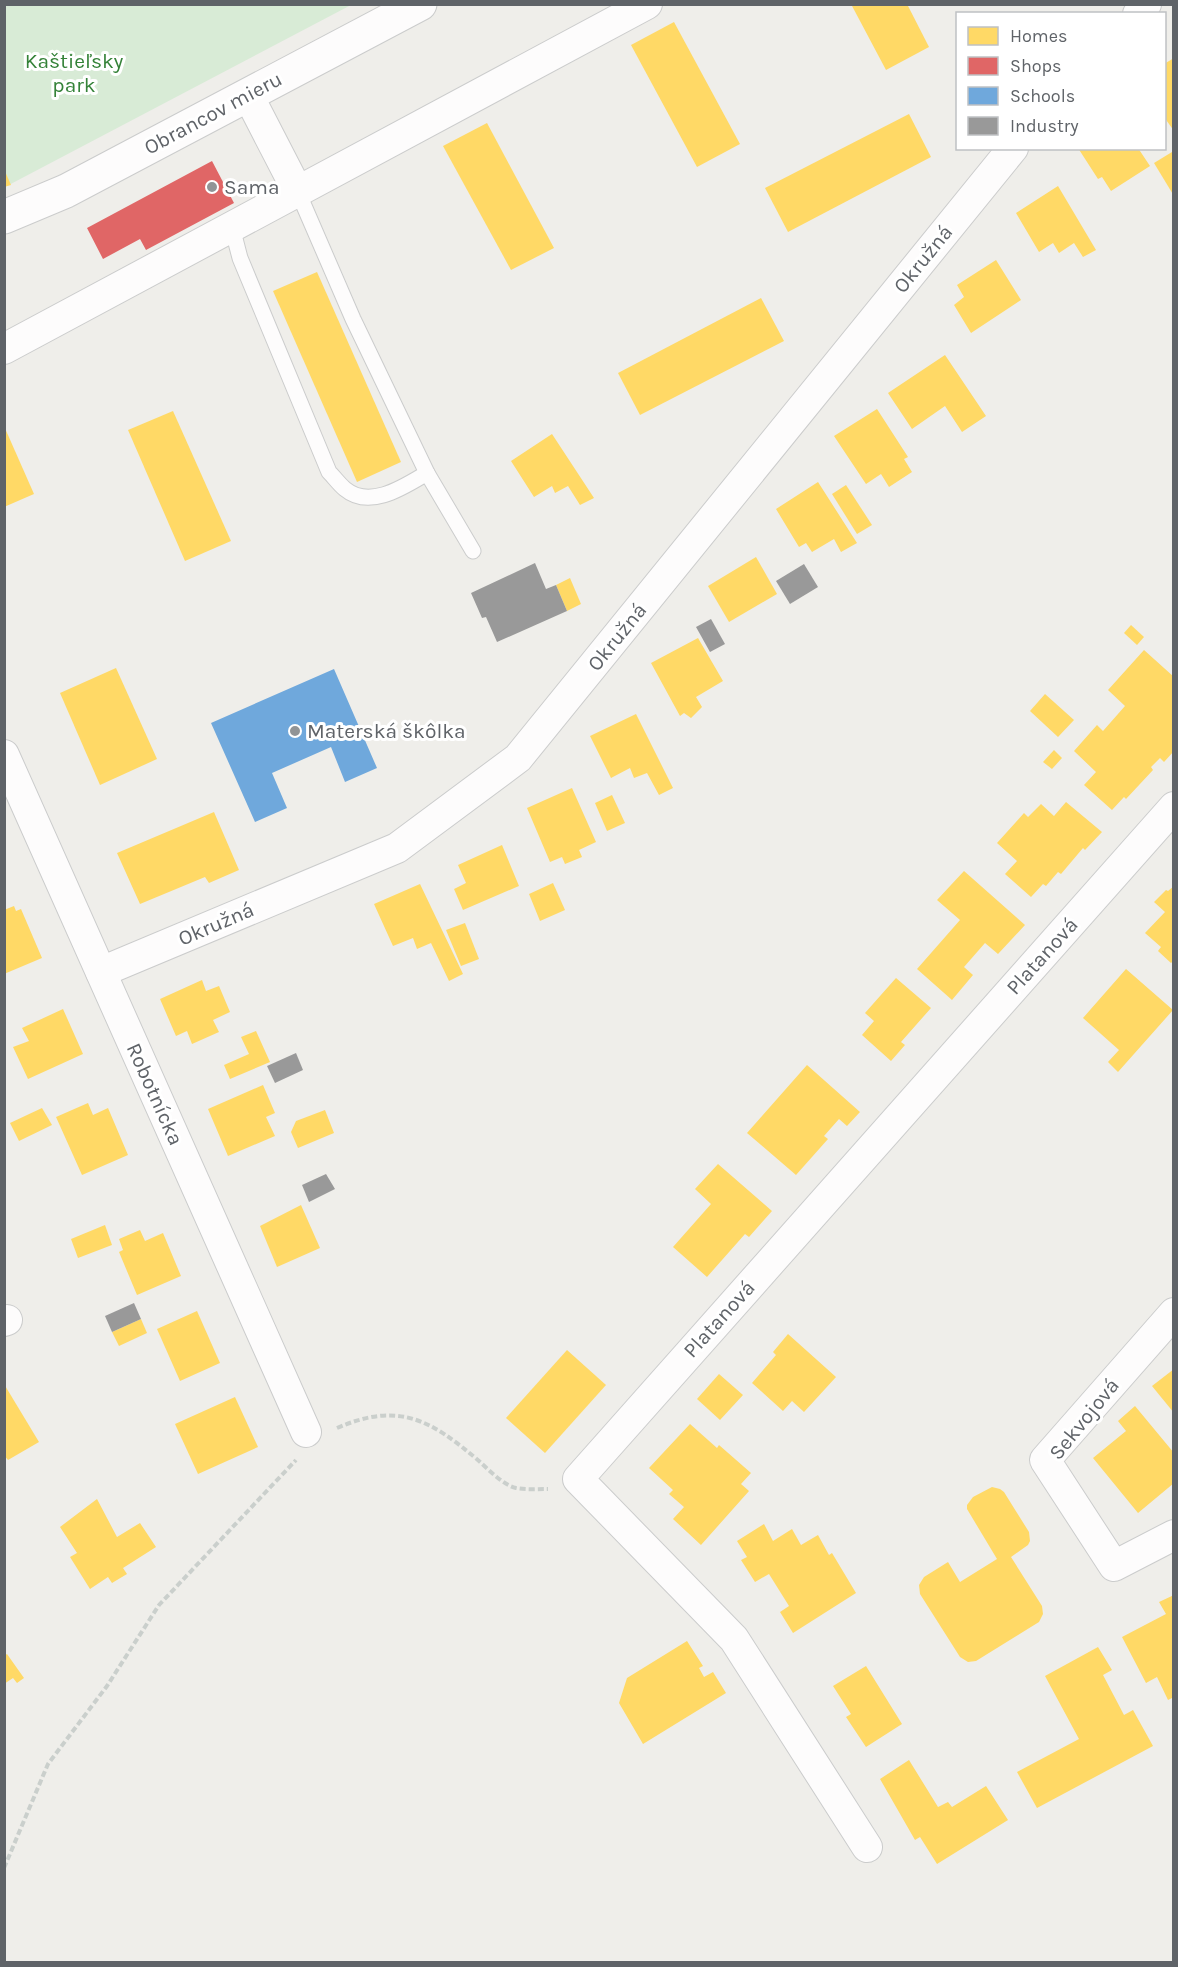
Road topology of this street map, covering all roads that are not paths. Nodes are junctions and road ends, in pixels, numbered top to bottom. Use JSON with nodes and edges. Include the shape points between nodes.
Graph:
{"nodes":[{"id":1,"x":420,"y":4,"type":"edge"},
{"id":2,"x":647,"y":4,"type":"edge"},
{"id":3,"x":248,"y":94,"type":"junction"},
{"id":4,"x":1011,"y":150,"type":"edge"},
{"id":5,"x":297,"y":192,"type":"junction"},
{"id":6,"x":4,"y":217,"type":"edge"},
{"id":7,"x":232,"y":227,"type":"junction"},
{"id":8,"x":4,"y":349,"type":"edge"},
{"id":9,"x":428,"y":473,"type":"junction"},
{"id":10,"x":473,"y":551,"type":"dead end"},
{"id":11,"x":4,"y":755,"type":"edge"},
{"id":12,"x":1173,"y":807,"type":"edge"},
{"id":13,"x":101,"y":972,"type":"junction"},
{"id":14,"x":1173,"y":1313,"type":"edge"},
{"id":15,"x":310,"y":1436,"type":"road end"},
{"id":16,"x":1173,"y":1535,"type":"edge"},
{"id":17,"x":867,"y":1847,"type":"dead end"}],
"edges":[{"from":1,"to":3,"type":"street","name":"Obrancov mieru"},
{"from":2,"to":5,"type":"street"},
{"from":3,"to":5,"type":"street"},
{"from":3,"to":6,"type":"street","name":"Obrancov mieru","via":[[66,191]]},
{"from":4,"to":13,"type":"street","name":"Okružná","via":[[518,758],[398,848]]},
{"from":5,"to":7,"type":"street"},
{"from":5,"to":9,"type":"lane"},
{"from":7,"to":8,"type":"street"},
{"from":7,"to":9,"type":"lane","via":[[240,258],[329,471],[346,490],[360,496],[393,492]]},
{"from":9,"to":10,"type":"lane"},
{"from":11,"to":13,"type":"street","name":"Robotnícka"},
{"from":12,"to":17,"type":"street","name":"Platanová","via":[[578,1479],[734,1639]]},
{"from":13,"to":15,"type":"street","name":"Robotnícka"},
{"from":14,"to":16,"type":"street","name":"Sekvojová","via":[[1045,1460],[1114,1566]]}]}
